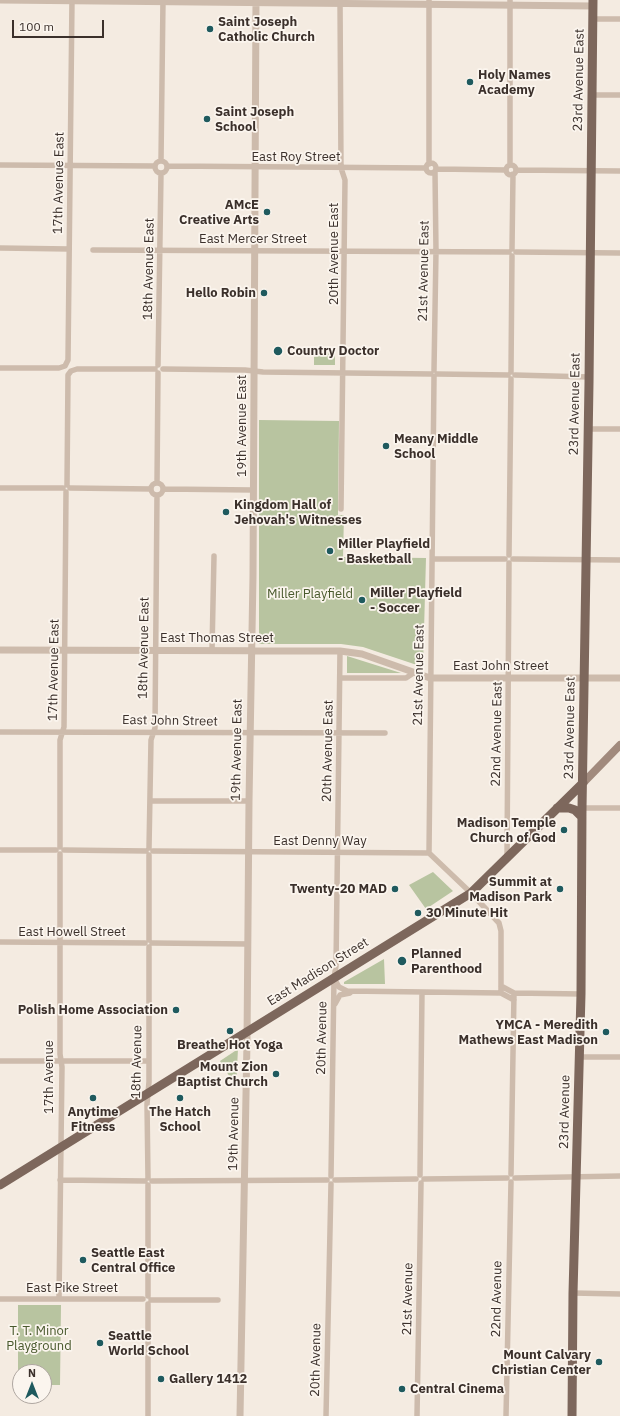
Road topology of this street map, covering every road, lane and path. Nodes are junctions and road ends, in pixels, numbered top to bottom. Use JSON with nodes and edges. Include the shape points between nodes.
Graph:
{"nodes":[{"id":1,"x":0,"y":0,"type":"edge"},
{"id":2,"x":72,"y":0,"type":"edge"},
{"id":3,"x":163,"y":1,"type":"edge"},
{"id":4,"x":256,"y":1,"type":"edge"},
{"id":5,"x":340,"y":2,"type":"edge"},
{"id":6,"x":428,"y":2,"type":"edge"},
{"id":7,"x":510,"y":2,"type":"edge"},
{"id":8,"x":593,"y":3,"type":"edge"},
{"id":9,"x":592,"y":19,"type":"junction"},
{"id":10,"x":620,"y":19,"type":"edge"},
{"id":11,"x":592,"y":95,"type":"junction"},
{"id":12,"x":620,"y":95,"type":"edge"},
{"id":13,"x":161,"y":161,"type":"junction"},
{"id":14,"x":0,"y":165,"type":"edge"},
{"id":15,"x":70,"y":166,"type":"junction"},
{"id":16,"x":155,"y":166,"type":"junction"},
{"id":17,"x":167,"y":166,"type":"junction"},
{"id":18,"x":427,"y":166,"type":"junction"},
{"id":19,"x":255,"y":167,"type":"junction"},
{"id":20,"x":508,"y":167,"type":"junction"},
{"id":21,"x":341,"y":168,"type":"junction"},
{"id":22,"x":436,"y":171,"type":"junction"},
{"id":23,"x":591,"y":171,"type":"junction"},
{"id":24,"x":620,"y":171,"type":"edge"},
{"id":25,"x":514,"y":172,"type":"junction"},
{"id":26,"x":161,"y":173,"type":"junction"},
{"id":27,"x":0,"y":248,"type":"edge"},
{"id":28,"x":69,"y":249,"type":"junction"},
{"id":29,"x":93,"y":250,"type":"dead end"},
{"id":30,"x":160,"y":250,"type":"junction"},
{"id":31,"x":255,"y":250,"type":"junction"},
{"id":32,"x":345,"y":251,"type":"junction"},
{"id":33,"x":436,"y":251,"type":"junction"},
{"id":34,"x":512,"y":252,"type":"junction"},
{"id":35,"x":590,"y":252,"type":"junction"},
{"id":36,"x":620,"y":253,"type":"edge"},
{"id":37,"x":0,"y":368,"type":"edge"},
{"id":38,"x":159,"y":369,"type":"junction"},
{"id":39,"x":254,"y":371,"type":"junction"},
{"id":40,"x":344,"y":373,"type":"junction"},
{"id":41,"x":434,"y":374,"type":"junction"},
{"id":42,"x":511,"y":375,"type":"junction"},
{"id":43,"x":589,"y":377,"type":"junction"},
{"id":44,"x":588,"y":429,"type":"junction"},
{"id":45,"x":620,"y":429,"type":"edge"},
{"id":46,"x":157,"y":483,"type":"junction"},
{"id":47,"x":0,"y":488,"type":"edge"},
{"id":48,"x":66,"y":488,"type":"junction"},
{"id":49,"x":151,"y":488,"type":"junction"},
{"id":50,"x":163,"y":489,"type":"junction"},
{"id":51,"x":253,"y":490,"type":"junction"},
{"id":52,"x":157,"y":495,"type":"junction"},
{"id":53,"x":342,"y":510,"type":"dead end"},
{"id":54,"x":214,"y":556,"type":"dead end"},
{"id":55,"x":432,"y":559,"type":"junction"},
{"id":56,"x":509,"y":559,"type":"junction"},
{"id":57,"x":586,"y":560,"type":"junction"},
{"id":58,"x":620,"y":560,"type":"edge"},
{"id":59,"x":0,"y":650,"type":"edge"},
{"id":60,"x":65,"y":650,"type":"junction"},
{"id":61,"x":155,"y":650,"type":"junction"},
{"id":62,"x":212,"y":650,"type":"junction"},
{"id":63,"x":251,"y":651,"type":"junction"},
{"id":64,"x":340,"y":651,"type":"junction"},
{"id":65,"x":415,"y":672,"type":"junction"},
{"id":66,"x":340,"y":678,"type":"junction"},
{"id":67,"x":430,"y":678,"type":"junction"},
{"id":68,"x":508,"y":678,"type":"junction"},
{"id":69,"x":584,"y":678,"type":"junction"},
{"id":70,"x":620,"y":678,"type":"edge"},
{"id":71,"x":0,"y":732,"type":"edge"},
{"id":72,"x":63,"y":732,"type":"junction"},
{"id":73,"x":153,"y":733,"type":"junction"},
{"id":74,"x":339,"y":733,"type":"junction"},
{"id":75,"x":385,"y":733,"type":"dead end"},
{"id":76,"x":249,"y":734,"type":"junction"},
{"id":77,"x":620,"y":745,"type":"edge"},
{"id":78,"x":583,"y":783,"type":"junction"},
{"id":79,"x":150,"y":801,"type":"junction"},
{"id":80,"x":248,"y":801,"type":"junction"},
{"id":81,"x":557,"y":808,"type":"junction"},
{"id":82,"x":620,"y":808,"type":"edge"},
{"id":83,"x":582,"y":812,"type":"junction"},
{"id":84,"x":0,"y":850,"type":"edge"},
{"id":85,"x":60,"y":850,"type":"junction"},
{"id":86,"x":149,"y":851,"type":"junction"},
{"id":87,"x":248,"y":852,"type":"junction"},
{"id":88,"x":338,"y":852,"type":"junction"},
{"id":89,"x":429,"y":853,"type":"junction"},
{"id":90,"x":507,"y":858,"type":"junction"},
{"id":91,"x":470,"y":893,"type":"junction"},
{"id":92,"x":0,"y":942,"type":"edge"},
{"id":93,"x":61,"y":943,"type":"junction"},
{"id":94,"x":149,"y":943,"type":"junction"},
{"id":95,"x":248,"y":944,"type":"junction"},
{"id":96,"x":334,"y":978,"type":"junction"},
{"id":97,"x":501,"y":986,"type":"junction"},
{"id":98,"x":334,"y":989,"type":"junction"},
{"id":99,"x":357,"y":992,"type":"junction"},
{"id":100,"x":422,"y":992,"type":"junction"},
{"id":101,"x":501,"y":993,"type":"junction"},
{"id":102,"x":514,"y":993,"type":"junction"},
{"id":103,"x":342,"y":994,"type":"junction"},
{"id":104,"x":581,"y":994,"type":"junction"},
{"id":105,"x":514,"y":1000,"type":"junction"},
{"id":106,"x":334,"y":1006,"type":"junction"},
{"id":107,"x":247,"y":1031,"type":"junction"},
{"id":108,"x":579,"y":1057,"type":"junction"},
{"id":109,"x":620,"y":1057,"type":"edge"},
{"id":110,"x":0,"y":1061,"type":"edge"},
{"id":111,"x":61,"y":1061,"type":"junction"},
{"id":112,"x":149,"y":1061,"type":"junction"},
{"id":113,"x":148,"y":1094,"type":"junction"},
{"id":114,"x":60,"y":1148,"type":"junction"},
{"id":115,"x":620,"y":1176,"type":"edge"},
{"id":116,"x":576,"y":1177,"type":"junction"},
{"id":117,"x":511,"y":1178,"type":"junction"},
{"id":118,"x":420,"y":1179,"type":"junction"},
{"id":119,"x":60,"y":1180,"type":"junction"},
{"id":120,"x":331,"y":1180,"type":"junction"},
{"id":121,"x":148,"y":1181,"type":"junction"},
{"id":122,"x":245,"y":1181,"type":"junction"},
{"id":123,"x":0,"y":1185,"type":"edge"},
{"id":124,"x":573,"y":1294,"type":"junction"},
{"id":125,"x":620,"y":1294,"type":"edge"},
{"id":126,"x":0,"y":1299,"type":"edge"},
{"id":127,"x":59,"y":1299,"type":"junction"},
{"id":128,"x":148,"y":1300,"type":"junction"},
{"id":129,"x":218,"y":1300,"type":"dead end"},
{"id":130,"x":148,"y":1416,"type":"edge"},
{"id":131,"x":240,"y":1416,"type":"edge"},
{"id":132,"x":326,"y":1416,"type":"edge"},
{"id":133,"x":416,"y":1416,"type":"edge"},
{"id":134,"x":506,"y":1416,"type":"edge"},
{"id":135,"x":572,"y":1416,"type":"edge"}],
"edges":[{"from":1,"to":2,"type":"street"},
{"from":2,"to":3,"type":"street"},
{"from":2,"to":15,"type":"street","name":"17th Avenue East"},
{"from":3,"to":4,"type":"street"},
{"from":3,"to":13,"type":"street"},
{"from":4,"to":5,"type":"street"},
{"from":4,"to":19,"type":"street","name":"19th Avenue East"},
{"from":5,"to":6,"type":"street"},
{"from":5,"to":21,"type":"street","name":"20th Avenue East"},
{"from":6,"to":7,"type":"street"},
{"from":6,"to":18,"type":"street"},
{"from":7,"to":8,"type":"street"},
{"from":7,"to":20,"type":"street"},
{"from":8,"to":9,"type":"main road","name":"23rd Avenue East"},
{"from":9,"to":10,"type":"street"},
{"from":9,"to":11,"type":"main road","name":"23rd Avenue East"},
{"from":11,"to":12,"type":"street"},
{"from":11,"to":23,"type":"main road","name":"23rd Avenue East"},
{"from":13,"to":16,"type":"street","via":[[156,162]]},
{"from":13,"to":17,"type":"street"},
{"from":14,"to":15,"type":"street"},
{"from":15,"to":16,"type":"street"},
{"from":15,"to":28,"type":"street","name":"17th Avenue East"},
{"from":16,"to":26,"type":"street","via":[[156,171]]},
{"from":17,"to":19,"type":"street","name":"East Roy Street"},
{"from":17,"to":26,"type":"street"},
{"from":18,"to":21,"type":"street","name":"East Roy Street"},
{"from":18,"to":22,"type":"street","via":[[430,173]]},
{"from":19,"to":21,"type":"street","name":"East Roy Street"},
{"from":19,"to":31,"type":"street","name":"19th Avenue East"},
{"from":20,"to":22,"type":"street"},
{"from":20,"to":25,"type":"street","via":[[513,166]]},
{"from":20,"to":25,"type":"street","via":[[508,174]]},
{"from":21,"to":32,"type":"street","name":"20th Avenue East","via":[[345,180]]},
{"from":22,"to":33,"type":"street","name":"21st Avenue East"},
{"from":23,"to":24,"type":"street"},
{"from":23,"to":25,"type":"street"},
{"from":23,"to":35,"type":"main road","name":"23rd Avenue East"},
{"from":25,"to":34,"type":"street","name":"22nd Avenue East"},
{"from":26,"to":30,"type":"street","name":"18th Avenue East"},
{"from":27,"to":28,"type":"street"},
{"from":28,"to":37,"type":"street","name":"17th Avenue East","via":[[68,360],[65,366]]},
{"from":29,"to":30,"type":"street","name":"East Mercer Street"},
{"from":30,"to":31,"type":"street","name":"East Mercer Street"},
{"from":30,"to":38,"type":"street","name":"18th Avenue East"},
{"from":31,"to":32,"type":"street","name":"East Mercer Street"},
{"from":31,"to":39,"type":"street","name":"19th Avenue East"},
{"from":32,"to":33,"type":"street","name":"East Mercer Street"},
{"from":32,"to":40,"type":"street","name":"20th Avenue East"},
{"from":33,"to":34,"type":"street","name":"East Mercer Street"},
{"from":33,"to":41,"type":"street","name":"21st Avenue East"},
{"from":34,"to":35,"type":"street","name":"East Mercer Street"},
{"from":34,"to":42,"type":"street","name":"22nd Avenue East"},
{"from":35,"to":36,"type":"street","name":"East Mercer Street"},
{"from":35,"to":43,"type":"main road","name":"23rd Avenue East"},
{"from":38,"to":39,"type":"street"},
{"from":38,"to":46,"type":"street","name":"18th Avenue East"},
{"from":38,"to":48,"type":"street","name":"17th Avenue East","via":[[71,371],[68,375]]},
{"from":39,"to":40,"type":"street"},
{"from":39,"to":51,"type":"street","name":"19th Avenue East"},
{"from":40,"to":41,"type":"street"},
{"from":40,"to":53,"type":"street","name":"20th Avenue East"},
{"from":41,"to":42,"type":"street"},
{"from":41,"to":55,"type":"street","name":"21st Avenue East"},
{"from":42,"to":43,"type":"street"},
{"from":42,"to":56,"type":"street","name":"22nd Avenue East"},
{"from":43,"to":44,"type":"main road","name":"23rd Avenue East"},
{"from":44,"to":45,"type":"street"},
{"from":44,"to":57,"type":"main road","name":"23rd Avenue East"},
{"from":46,"to":49,"type":"street"},
{"from":46,"to":50,"type":"street","via":[[162,485]]},
{"from":47,"to":48,"type":"street"},
{"from":48,"to":49,"type":"street"},
{"from":48,"to":60,"type":"street","name":"17th Avenue East"},
{"from":49,"to":52,"type":"street"},
{"from":50,"to":51,"type":"street"},
{"from":50,"to":52,"type":"street"},
{"from":51,"to":63,"type":"street","name":"19th Avenue East"},
{"from":52,"to":61,"type":"street","name":"18th Avenue East"},
{"from":54,"to":62,"type":"street"},
{"from":55,"to":56,"type":"street"},
{"from":55,"to":67,"type":"street","name":"21st Avenue East"},
{"from":56,"to":57,"type":"street"},
{"from":56,"to":68,"type":"street","name":"22nd Avenue East"},
{"from":57,"to":58,"type":"street"},
{"from":57,"to":69,"type":"main road","name":"23rd Avenue East"},
{"from":59,"to":60,"type":"street","name":"East Thomas Street"},
{"from":60,"to":61,"type":"street","name":"East Thomas Street"},
{"from":60,"to":72,"type":"street","name":"17th Avenue East"},
{"from":61,"to":62,"type":"street","name":"East Thomas Street"},
{"from":61,"to":73,"type":"street","name":"18th Avenue East"},
{"from":62,"to":63,"type":"street","name":"East Thomas Street"},
{"from":63,"to":64,"type":"street","name":"East Thomas Street"},
{"from":63,"to":76,"type":"street","name":"19th Avenue East"},
{"from":64,"to":65,"type":"street","name":"East Thomas Street","via":[[362,654]]},
{"from":64,"to":66,"type":"street","name":"20th Avenue East"},
{"from":65,"to":66,"type":"street","via":[[406,678]]},
{"from":65,"to":67,"type":"street","name":"East Thomas Street"},
{"from":66,"to":74,"type":"street","name":"20th Avenue East"},
{"from":67,"to":68,"type":"street","name":"East John Street"},
{"from":67,"to":89,"type":"street","name":"21st Avenue East"},
{"from":68,"to":69,"type":"street","name":"East John Street"},
{"from":68,"to":90,"type":"street","name":"22nd Avenue East"},
{"from":69,"to":70,"type":"street","name":"East John Street"},
{"from":69,"to":78,"type":"main road","name":"23rd Avenue East"},
{"from":71,"to":72,"type":"street","name":"East John Street"},
{"from":72,"to":73,"type":"street","name":"East John Street"},
{"from":72,"to":85,"type":"street","name":"17th Avenue East","via":[[60,740]]},
{"from":73,"to":76,"type":"street","name":"East John Street"},
{"from":73,"to":79,"type":"street","name":"18th Avenue East"},
{"from":74,"to":75,"type":"street","name":"East John Street"},
{"from":74,"to":76,"type":"street","name":"East John Street"},
{"from":74,"to":88,"type":"street","name":"20th Avenue East"},
{"from":76,"to":80,"type":"street","name":"19th Avenue East"},
{"from":77,"to":78,"type":"main road","name":"East Madison Street"},
{"from":78,"to":81,"type":"main road","name":"East Madison Street"},
{"from":78,"to":83,"type":"main road","name":"23rd Avenue East"},
{"from":79,"to":80,"type":"street"},
{"from":79,"to":86,"type":"street","name":"18th Avenue East"},
{"from":80,"to":87,"type":"street","name":"19th Avenue East"},
{"from":81,"to":83,"type":"main road"},
{"from":81,"to":90,"type":"main road","name":"East Madison Street"},
{"from":82,"to":83,"type":"street"},
{"from":83,"to":104,"type":"main road","name":"23rd Avenue"},
{"from":84,"to":85,"type":"street","name":"East Denny Way"},
{"from":85,"to":86,"type":"street","name":"East Denny Way"},
{"from":85,"to":93,"type":"street","name":"17th Avenue"},
{"from":86,"to":87,"type":"street","name":"East Denny Way"},
{"from":86,"to":94,"type":"street","name":"18th Avenue"},
{"from":87,"to":88,"type":"street","name":"East Denny Way"},
{"from":87,"to":95,"type":"street","name":"19th Avenue"},
{"from":88,"to":89,"type":"street","name":"East Denny Way"},
{"from":88,"to":96,"type":"street","name":"20th Avenue"},
{"from":89,"to":91,"type":"street"},
{"from":90,"to":91,"type":"main road","name":"East Madison Street"},
{"from":91,"to":96,"type":"main road","name":"East Madison Street"},
{"from":91,"to":97,"type":"street","via":[[500,922]]},
{"from":92,"to":93,"type":"street","name":"East Howell Street"},
{"from":93,"to":94,"type":"street","name":"East Howell Street"},
{"from":93,"to":111,"type":"street","name":"17th Avenue"},
{"from":94,"to":95,"type":"street","name":"East Howell Street"},
{"from":94,"to":112,"type":"street","name":"18th Avenue"},
{"from":95,"to":107,"type":"street","name":"19th Avenue"},
{"from":96,"to":98,"type":"street","name":"20th Avenue"},
{"from":96,"to":99,"type":"street","via":[[343,990]]},
{"from":96,"to":107,"type":"main road","name":"East Madison Street"},
{"from":97,"to":101,"type":"street"},
{"from":97,"to":102,"type":"street"},
{"from":98,"to":103,"type":"street"},
{"from":98,"to":106,"type":"street","name":"20th Avenue"},
{"from":99,"to":100,"type":"street"},
{"from":99,"to":103,"type":"street"},
{"from":100,"to":101,"type":"street"},
{"from":100,"to":118,"type":"street","name":"21st Avenue"},
{"from":101,"to":105,"type":"street"},
{"from":102,"to":104,"type":"street"},
{"from":102,"to":105,"type":"street","name":"22nd Avenue"},
{"from":103,"to":106,"type":"street"},
{"from":104,"to":108,"type":"main road","name":"23rd Avenue"},
{"from":105,"to":117,"type":"street","name":"22nd Avenue"},
{"from":106,"to":120,"type":"street","name":"20th Avenue"},
{"from":107,"to":113,"type":"main road","name":"East Madison Street"},
{"from":107,"to":122,"type":"street","name":"19th Avenue"},
{"from":108,"to":109,"type":"street"},
{"from":108,"to":116,"type":"main road","name":"23rd Avenue"},
{"from":110,"to":111,"type":"street"},
{"from":111,"to":112,"type":"street"},
{"from":111,"to":114,"type":"street","name":"17th Avenue"},
{"from":112,"to":113,"type":"street","name":"18th Avenue"},
{"from":113,"to":114,"type":"main road","name":"East Madison Street"},
{"from":113,"to":121,"type":"street","name":"18th Avenue"},
{"from":114,"to":119,"type":"street","name":"17th Avenue"},
{"from":114,"to":123,"type":"main road","name":"East Madison Street"},
{"from":115,"to":116,"type":"street"},
{"from":116,"to":117,"type":"street"},
{"from":116,"to":124,"type":"main road","name":"23rd Avenue"},
{"from":117,"to":118,"type":"street"},
{"from":117,"to":134,"type":"street","name":"22nd Avenue"},
{"from":118,"to":120,"type":"street"},
{"from":118,"to":133,"type":"street","name":"21st Avenue"},
{"from":119,"to":121,"type":"street"},
{"from":119,"to":127,"type":"street","name":"17th Avenue"},
{"from":120,"to":122,"type":"street"},
{"from":120,"to":132,"type":"street","name":"20th Avenue"},
{"from":121,"to":122,"type":"street"},
{"from":121,"to":128,"type":"street","name":"18th Avenue"},
{"from":122,"to":131,"type":"street","name":"19th Avenue"},
{"from":124,"to":125,"type":"street"},
{"from":124,"to":135,"type":"main road","name":"23rd Avenue"},
{"from":126,"to":127,"type":"street","name":"East Pike Street"},
{"from":127,"to":128,"type":"street","name":"East Pike Street"},
{"from":128,"to":129,"type":"street","name":"East Pike Street"},
{"from":128,"to":130,"type":"street","name":"18th Avenue"}]}
